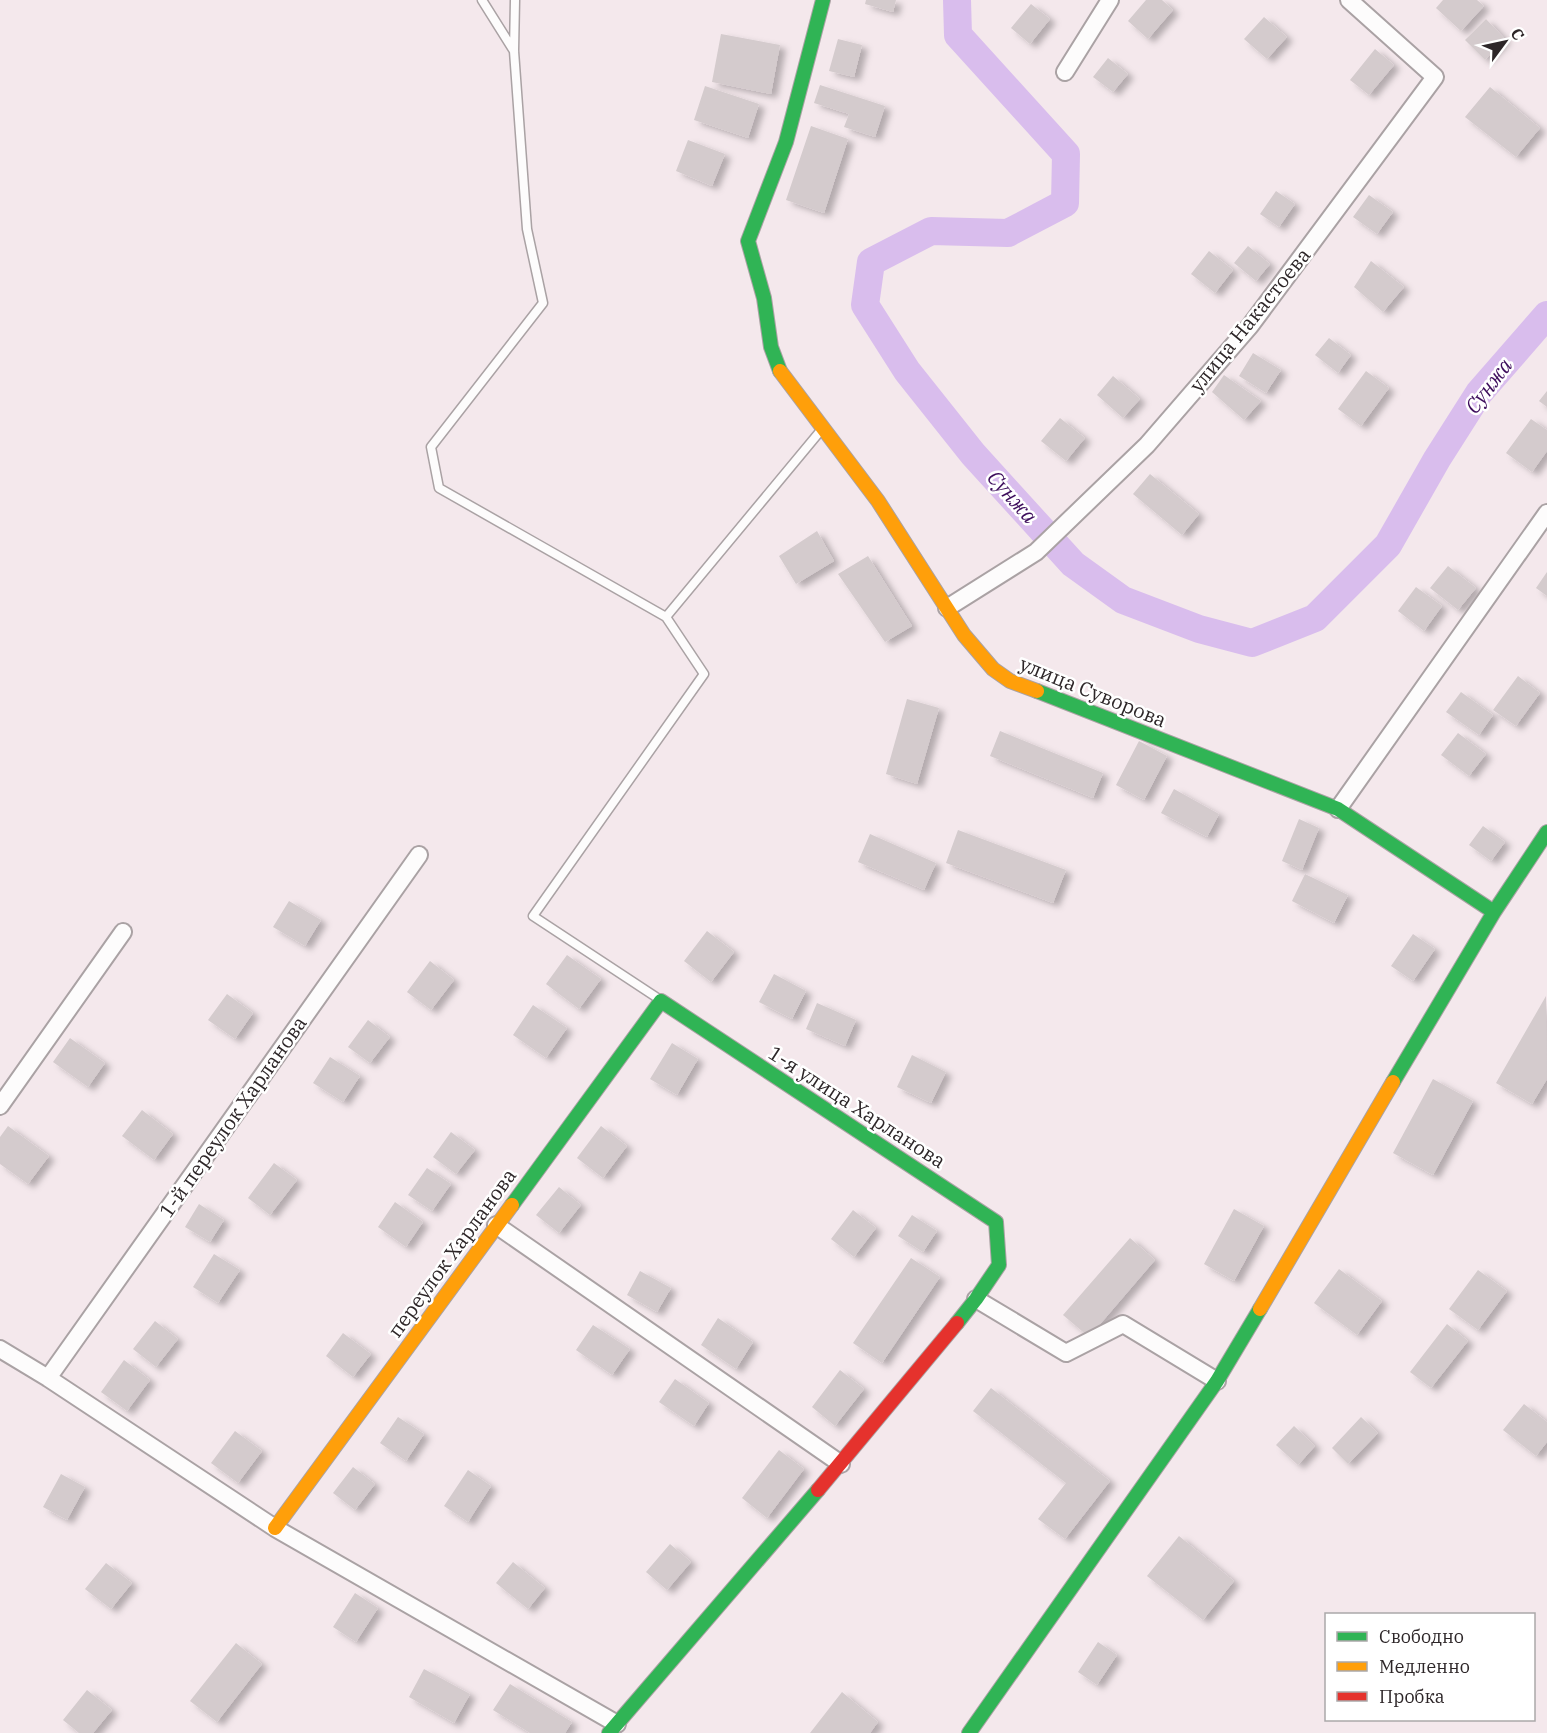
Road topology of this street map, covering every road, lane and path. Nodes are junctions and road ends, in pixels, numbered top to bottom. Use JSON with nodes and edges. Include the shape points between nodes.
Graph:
{"nodes":[{"id":1,"x":482,"y":0,"type":"edge"},
{"id":2,"x":515,"y":0,"type":"edge"},
{"id":3,"x":823,"y":0,"type":"edge"},
{"id":4,"x":1110,"y":0,"type":"edge"},
{"id":5,"x":1349,"y":0,"type":"edge"},
{"id":6,"x":514,"y":51,"type":"junction"},
{"id":7,"x":1065,"y":72,"type":"dead end"},
{"id":8,"x":822,"y":429,"type":"junction"},
{"id":9,"x":1547,"y":513,"type":"edge"},
{"id":10,"x":947,"y":608,"type":"junction"},
{"id":11,"x":666,"y":616,"type":"junction"},
{"id":12,"x":1338,"y":809,"type":"junction"},
{"id":13,"x":1547,"y":832,"type":"edge"},
{"id":14,"x":419,"y":855,"type":"dead end"},
{"id":15,"x":1494,"y":912,"type":"junction"},
{"id":16,"x":123,"y":932,"type":"dead end"},
{"id":17,"x":661,"y":1000,"type":"junction"},
{"id":18,"x":0,"y":1106,"type":"edge"},
{"id":19,"x":496,"y":1225,"type":"junction"},
{"id":20,"x":976,"y":1299,"type":"junction"},
{"id":21,"x":0,"y":1349,"type":"edge"},
{"id":22,"x":48,"y":1378,"type":"junction"},
{"id":23,"x":1217,"y":1381,"type":"junction"},
{"id":24,"x":841,"y":1464,"type":"junction"},
{"id":25,"x":275,"y":1528,"type":"junction"},
{"id":26,"x":613,"y":1728,"type":"edge"},
{"id":27,"x":969,"y":1733,"type":"edge"}],
"edges":[{"from":1,"to":6,"type":"lane"},
{"from":2,"to":6,"type":"lane"},
{"from":3,"to":8,"type":"street","name":"улица Суворова","via":[[786,142],[748,241],[764,298],[771,346],[781,373]]},
{"from":4,"to":7,"type":"street"},
{"from":5,"to":10,"type":"street","name":"улица Накастоева","via":[[1435,77],[1250,326],[1147,445],[1036,552]]},
{"from":6,"to":11,"type":"lane","via":[[527,229],[543,303],[431,447],[439,488]]},
{"from":8,"to":10,"type":"street","name":"улица Суворова","via":[[878,501]]},
{"from":8,"to":11,"type":"lane"},
{"from":9,"to":12,"type":"street"},
{"from":10,"to":12,"type":"street","name":"улица Суворова","via":[[993,669],[1010,681]]},
{"from":11,"to":17,"type":"lane","via":[[704,674],[533,916]]},
{"from":12,"to":15,"type":"street","name":"улица Суворова"},
{"from":13,"to":15,"type":"street"},
{"from":14,"to":22,"type":"street","name":"1-й переулок Харланова"},
{"from":15,"to":23,"type":"street"},
{"from":16,"to":18,"type":"street"},
{"from":17,"to":19,"type":"street","name":"переулок Харланова"},
{"from":17,"to":20,"type":"street","name":"1-я улица Харланова","via":[[996,1222],[999,1265]]},
{"from":19,"to":24,"type":"street"},
{"from":19,"to":25,"type":"street","name":"переулок Харланова"},
{"from":20,"to":23,"type":"street","via":[[1066,1353],[1123,1324]]},
{"from":20,"to":24,"type":"street"},
{"from":21,"to":22,"type":"street"},
{"from":22,"to":25,"type":"street"},
{"from":23,"to":27,"type":"street"},
{"from":24,"to":26,"type":"street"},
{"from":25,"to":26,"type":"street"}]}
